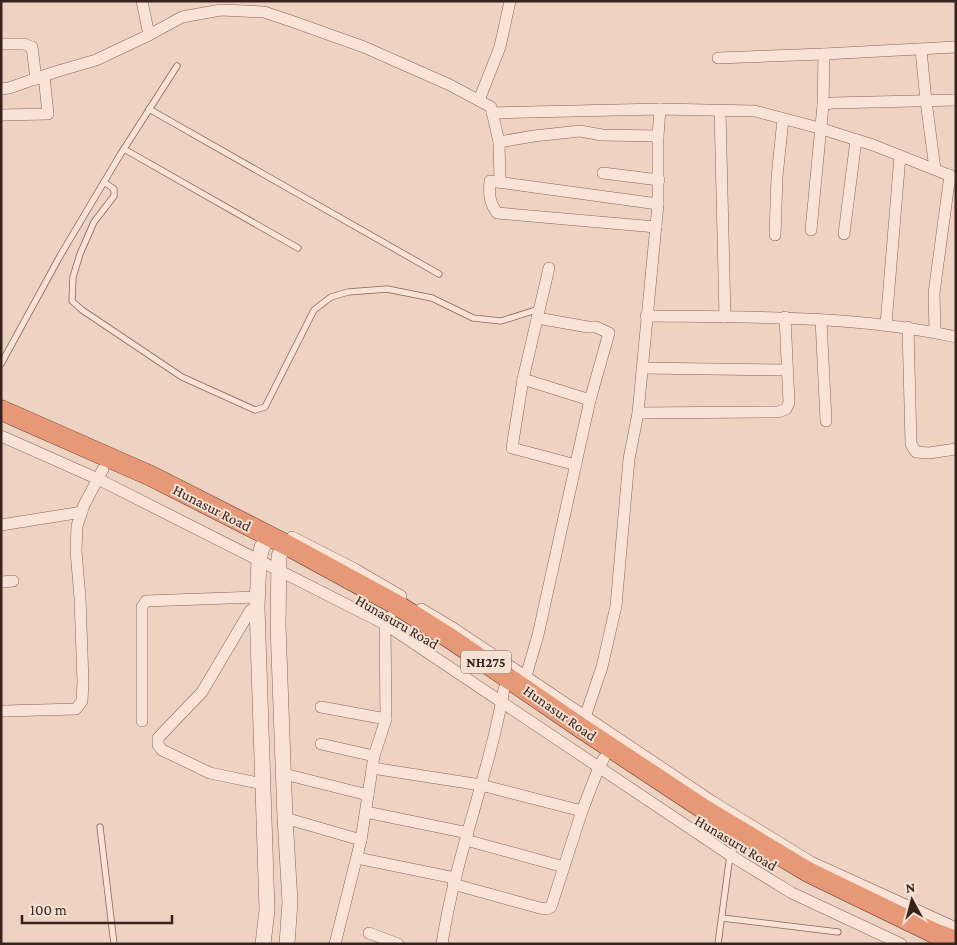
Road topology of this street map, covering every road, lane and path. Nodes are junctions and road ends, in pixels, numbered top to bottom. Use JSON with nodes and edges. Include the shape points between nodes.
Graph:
{"nodes":[{"id":1,"x":142,"y":1,"type":"edge"},
{"id":2,"x":510,"y":1,"type":"edge"},
{"id":3,"x":150,"y":35,"type":"junction"},
{"id":4,"x":1,"y":44,"type":"edge"},
{"id":5,"x":956,"y":47,"type":"edge"},
{"id":6,"x":921,"y":50,"type":"junction"},
{"id":7,"x":824,"y":54,"type":"junction"},
{"id":8,"x":718,"y":58,"type":"dead end"},
{"id":9,"x":177,"y":66,"type":"dead end"},
{"id":10,"x":40,"y":77,"type":"junction"},
{"id":11,"x":1,"y":89,"type":"edge"},
{"id":12,"x":479,"y":100,"type":"junction"},
{"id":13,"x":956,"y":100,"type":"edge"},
{"id":14,"x":926,"y":101,"type":"junction"},
{"id":15,"x":823,"y":105,"type":"junction"},
{"id":16,"x":149,"y":109,"type":"junction"},
{"id":17,"x":660,"y":109,"type":"junction"},
{"id":18,"x":720,"y":110,"type":"junction"},
{"id":19,"x":492,"y":113,"type":"junction"},
{"id":20,"x":1,"y":115,"type":"edge"},
{"id":21,"x":784,"y":119,"type":"junction"},
{"id":22,"x":820,"y":128,"type":"junction"},
{"id":23,"x":658,"y":136,"type":"junction"},
{"id":24,"x":856,"y":140,"type":"junction"},
{"id":25,"x":499,"y":142,"type":"junction"},
{"id":26,"x":124,"y":149,"type":"junction"},
{"id":27,"x":900,"y":156,"type":"junction"},
{"id":28,"x":935,"y":169,"type":"junction"},
{"id":29,"x":603,"y":173,"type":"dead end"},
{"id":30,"x":953,"y":177,"type":"edge"},
{"id":31,"x":659,"y":180,"type":"junction"},
{"id":32,"x":104,"y":182,"type":"junction"},
{"id":33,"x":500,"y":182,"type":"junction"},
{"id":34,"x":658,"y":204,"type":"junction"},
{"id":35,"x":656,"y":227,"type":"junction"},
{"id":36,"x":811,"y":230,"type":"dead end"},
{"id":37,"x":844,"y":234,"type":"dead end"},
{"id":38,"x":776,"y":235,"type":"dead end"},
{"id":39,"x":298,"y":248,"type":"dead end"},
{"id":40,"x":549,"y":268,"type":"dead end"},
{"id":41,"x":439,"y":274,"type":"dead end"},
{"id":42,"x":538,"y":314,"type":"junction"},
{"id":43,"x":646,"y":316,"type":"junction"},
{"id":44,"x":725,"y":317,"type":"junction"},
{"id":45,"x":785,"y":318,"type":"junction"},
{"id":46,"x":821,"y":320,"type":"junction"},
{"id":47,"x":886,"y":324,"type":"junction"},
{"id":48,"x":908,"y":327,"type":"junction"},
{"id":49,"x":935,"y":332,"type":"junction"},
{"id":50,"x":956,"y":337,"type":"edge"},
{"id":51,"x":1,"y":348,"type":"edge"},
{"id":52,"x":8,"y":351,"type":"junction"},
{"id":53,"x":1,"y":364,"type":"edge"},
{"id":54,"x":642,"y":368,"type":"junction"},
{"id":55,"x":787,"y":370,"type":"junction"},
{"id":56,"x":523,"y":379,"type":"junction"},
{"id":57,"x":1,"y":399,"type":"edge"},
{"id":58,"x":590,"y":400,"type":"junction"},
{"id":59,"x":1,"y":410,"type":"edge"},
{"id":60,"x":638,"y":413,"type":"junction"},
{"id":61,"x":826,"y":421,"type":"dead end"},
{"id":62,"x":1,"y":422,"type":"edge"},
{"id":63,"x":1,"y":436,"type":"edge"},
{"id":64,"x":956,"y":449,"type":"edge"},
{"id":65,"x":576,"y":465,"type":"junction"},
{"id":66,"x":100,"y":474,"type":"junction"},
{"id":67,"x":82,"y":512,"type":"junction"},
{"id":68,"x":1,"y":525,"type":"edge"},
{"id":69,"x":272,"y":553,"type":"junction"},
{"id":70,"x":258,"y":602,"type":"junction"},
{"id":71,"x":388,"y":620,"type":"junction"},
{"id":72,"x":514,"y":691,"type":"junction"},
{"id":73,"x":321,"y":706,"type":"dead end"},
{"id":74,"x":4,"y":711,"type":"dead end"},
{"id":75,"x":386,"y":719,"type":"junction"},
{"id":76,"x":142,"y":721,"type":"dead end"},
{"id":77,"x":583,"y":723,"type":"junction"},
{"id":78,"x":321,"y":744,"type":"dead end"},
{"id":79,"x":374,"y":756,"type":"junction"},
{"id":80,"x":602,"y":762,"type":"junction"},
{"id":81,"x":372,"y":768,"type":"junction"},
{"id":82,"x":284,"y":774,"type":"junction"},
{"id":83,"x":263,"y":784,"type":"junction"},
{"id":84,"x":481,"y":785,"type":"junction"},
{"id":85,"x":368,"y":795,"type":"junction"},
{"id":86,"x":582,"y":811,"type":"junction"},
{"id":87,"x":366,"y":812,"type":"junction"},
{"id":88,"x":285,"y":818,"type":"junction"},
{"id":89,"x":100,"y":827,"type":"dead end"},
{"id":90,"x":467,"y":837,"type":"junction"},
{"id":91,"x":361,"y":840,"type":"junction"},
{"id":92,"x":734,"y":850,"type":"junction"},
{"id":93,"x":357,"y":858,"type":"junction"},
{"id":94,"x":564,"y":867,"type":"junction"},
{"id":95,"x":454,"y":881,"type":"junction"},
{"id":96,"x":722,"y":918,"type":"junction"},
{"id":97,"x":956,"y":928,"type":"edge"},
{"id":98,"x":838,"y":932,"type":"dead end"},
{"id":99,"x":369,"y":933,"type":"dead end"},
{"id":100,"x":956,"y":941,"type":"edge"},
{"id":101,"x":114,"y":944,"type":"edge"},
{"id":102,"x":263,"y":944,"type":"edge"},
{"id":103,"x":287,"y":944,"type":"edge"},
{"id":104,"x":335,"y":944,"type":"edge"},
{"id":105,"x":398,"y":944,"type":"edge"},
{"id":106,"x":442,"y":944,"type":"edge"},
{"id":107,"x":718,"y":944,"type":"edge"},
{"id":108,"x":901,"y":944,"type":"edge"},
{"id":109,"x":929,"y":944,"type":"edge"}],
"edges":[{"from":1,"to":3,"type":"street"},
{"from":2,"to":12,"type":"street","via":[[500,47]]},
{"from":3,"to":10,"type":"street","via":[[96,60]]},
{"from":3,"to":12,"type":"street","via":[[182,17],[221,10],[264,12],[364,47]]},
{"from":4,"to":10,"type":"street","via":[[32,47]]},
{"from":5,"to":6,"type":"street"},
{"from":6,"to":7,"type":"street"},
{"from":6,"to":14,"type":"street"},
{"from":7,"to":8,"type":"street"},
{"from":7,"to":15,"type":"street"},
{"from":9,"to":16,"type":"lane"},
{"from":10,"to":11,"type":"street"},
{"from":10,"to":20,"type":"street","via":[[48,114]]},
{"from":12,"to":19,"type":"street","via":[[491,107]]},
{"from":13,"to":14,"type":"street"},
{"from":14,"to":15,"type":"street"},
{"from":14,"to":28,"type":"street"},
{"from":15,"to":22,"type":"street"},
{"from":16,"to":26,"type":"lane"},
{"from":16,"to":41,"type":"lane"},
{"from":17,"to":18,"type":"street"},
{"from":17,"to":19,"type":"street"},
{"from":17,"to":23,"type":"street"},
{"from":18,"to":21,"type":"street","via":[[755,111]]},
{"from":18,"to":44,"type":"street"},
{"from":19,"to":25,"type":"street"},
{"from":21,"to":22,"type":"street"},
{"from":21,"to":38,"type":"street","via":[[777,177]]},
{"from":22,"to":24,"type":"street"},
{"from":22,"to":36,"type":"street"},
{"from":23,"to":25,"type":"street","via":[[580,132]]},
{"from":23,"to":31,"type":"street"},
{"from":24,"to":27,"type":"street"},
{"from":24,"to":37,"type":"street"},
{"from":25,"to":33,"type":"street"},
{"from":26,"to":32,"type":"lane"},
{"from":26,"to":39,"type":"lane"},
{"from":27,"to":28,"type":"street"},
{"from":27,"to":47,"type":"street"},
{"from":28,"to":30,"type":"street"},
{"from":29,"to":31,"type":"street"},
{"from":30,"to":49,"type":"street","via":[[934,292]]},
{"from":31,"to":34,"type":"street"},
{"from":32,"to":42,"type":"lane","via":[[114,189],[114,196],[94,222],[80,254],[73,277],[72,301],[182,378],[255,410],[265,408],[314,310],[330,297],[387,289],[432,298],[473,318],[501,321]]},
{"from":32,"to":52,"type":"lane"},
{"from":33,"to":34,"type":"street"},
{"from":33,"to":35,"type":"street","via":[[490,181],[489,197],[497,213]]},
{"from":34,"to":35,"type":"street"},
{"from":35,"to":43,"type":"street"},
{"from":40,"to":42,"type":"street"},
{"from":42,"to":56,"type":"street"},
{"from":42,"to":58,"type":"street","via":[[588,328],[596,326],[609,333]]},
{"from":43,"to":44,"type":"street"},
{"from":43,"to":54,"type":"street"},
{"from":44,"to":45,"type":"street"},
{"from":45,"to":46,"type":"street"},
{"from":45,"to":55,"type":"street"},
{"from":46,"to":47,"type":"street"},
{"from":46,"to":61,"type":"street"},
{"from":47,"to":48,"type":"street"},
{"from":48,"to":49,"type":"street"},
{"from":48,"to":64,"type":"street","via":[[911,444],[916,452]]},
{"from":49,"to":50,"type":"street"},
{"from":51,"to":52,"type":"lane"},
{"from":52,"to":53,"type":"lane"},
{"from":54,"to":55,"type":"street"},
{"from":54,"to":60,"type":"street"},
{"from":55,"to":60,"type":"street","via":[[789,403],[786,409],[778,412]]},
{"from":56,"to":58,"type":"street"},
{"from":56,"to":65,"type":"street","via":[[512,448]]},
{"from":57,"to":72,"type":"street","via":[[173,477],[353,568],[453,628]]},
{"from":58,"to":65,"type":"street"},
{"from":59,"to":69,"type":"highway","name":"Hunasur Road","number":"NH275","via":[[151,476]]},
{"from":60,"to":77,"type":"street","via":[[629,459],[616,606],[602,667]]},
{"from":62,"to":66,"type":"highway","name":"Hunasuru Road","number":"NH275"},
{"from":63,"to":66,"type":"street"},
{"from":65,"to":72,"type":"street","via":[[538,635]]},
{"from":66,"to":67,"type":"street"},
{"from":66,"to":69,"type":"highway","name":"Hunasuru Road","number":"NH275"},
{"from":67,"to":68,"type":"street"},
{"from":67,"to":74,"type":"street","via":[[77,526],[76,551],[82,701],[76,709]]},
{"from":69,"to":70,"type":"street"},
{"from":69,"to":71,"type":"highway","name":"Hunasuru Road","number":"NH275"},
{"from":69,"to":72,"type":"highway","name":"Hunasur Road","number":"NH275","via":[[397,605]]},
{"from":69,"to":82,"type":"street"},
{"from":70,"to":76,"type":"street","via":[[146,601],[142,607]]},
{"from":70,"to":83,"type":"street"},
{"from":70,"to":83,"type":"street","via":[[202,692],[158,738],[158,745],[162,750],[210,773]]},
{"from":71,"to":72,"type":"highway","name":"Hunasuru Road","number":"NH275"},
{"from":71,"to":75,"type":"street"},
{"from":72,"to":77,"type":"highway","name":"Hunasur Road","number":"NH275"},
{"from":72,"to":80,"type":"highway","name":"Hunasuru Road","number":"NH275"},
{"from":72,"to":84,"type":"street"},
{"from":73,"to":75,"type":"street"},
{"from":75,"to":79,"type":"street"},
{"from":77,"to":97,"type":"street","via":[[811,862]]},
{"from":77,"to":100,"type":"highway","name":"Hunasur Road","number":"NH275","via":[[705,810],[808,872]]},
{"from":78,"to":79,"type":"street"},
{"from":79,"to":81,"type":"street"},
{"from":80,"to":86,"type":"street"},
{"from":80,"to":92,"type":"highway","name":"Hunasuru Road","number":"NH275"},
{"from":81,"to":84,"type":"street"},
{"from":81,"to":85,"type":"street"},
{"from":82,"to":85,"type":"street"},
{"from":82,"to":88,"type":"street"},
{"from":83,"to":102,"type":"street","via":[[267,910]]},
{"from":84,"to":86,"type":"street"},
{"from":84,"to":90,"type":"street"},
{"from":85,"to":87,"type":"street"},
{"from":86,"to":94,"type":"street"},
{"from":87,"to":90,"type":"street"},
{"from":87,"to":91,"type":"street"},
{"from":88,"to":91,"type":"street"},
{"from":88,"to":103,"type":"street","via":[[290,902]]},
{"from":89,"to":101,"type":"lane"},
{"from":90,"to":94,"type":"street"},
{"from":90,"to":95,"type":"street"},
{"from":91,"to":93,"type":"street"},
{"from":92,"to":96,"type":"lane"},
{"from":92,"to":108,"type":"street","via":[[792,893]]},
{"from":92,"to":109,"type":"highway","name":"Hunasuru Road","number":"NH275"},
{"from":93,"to":95,"type":"street"},
{"from":93,"to":104,"type":"street"},
{"from":94,"to":95,"type":"street","via":[[551,907],[547,909]]},
{"from":95,"to":106,"type":"street"},
{"from":96,"to":98,"type":"lane"},
{"from":96,"to":107,"type":"lane"},
{"from":99,"to":105,"type":"street"}]}
